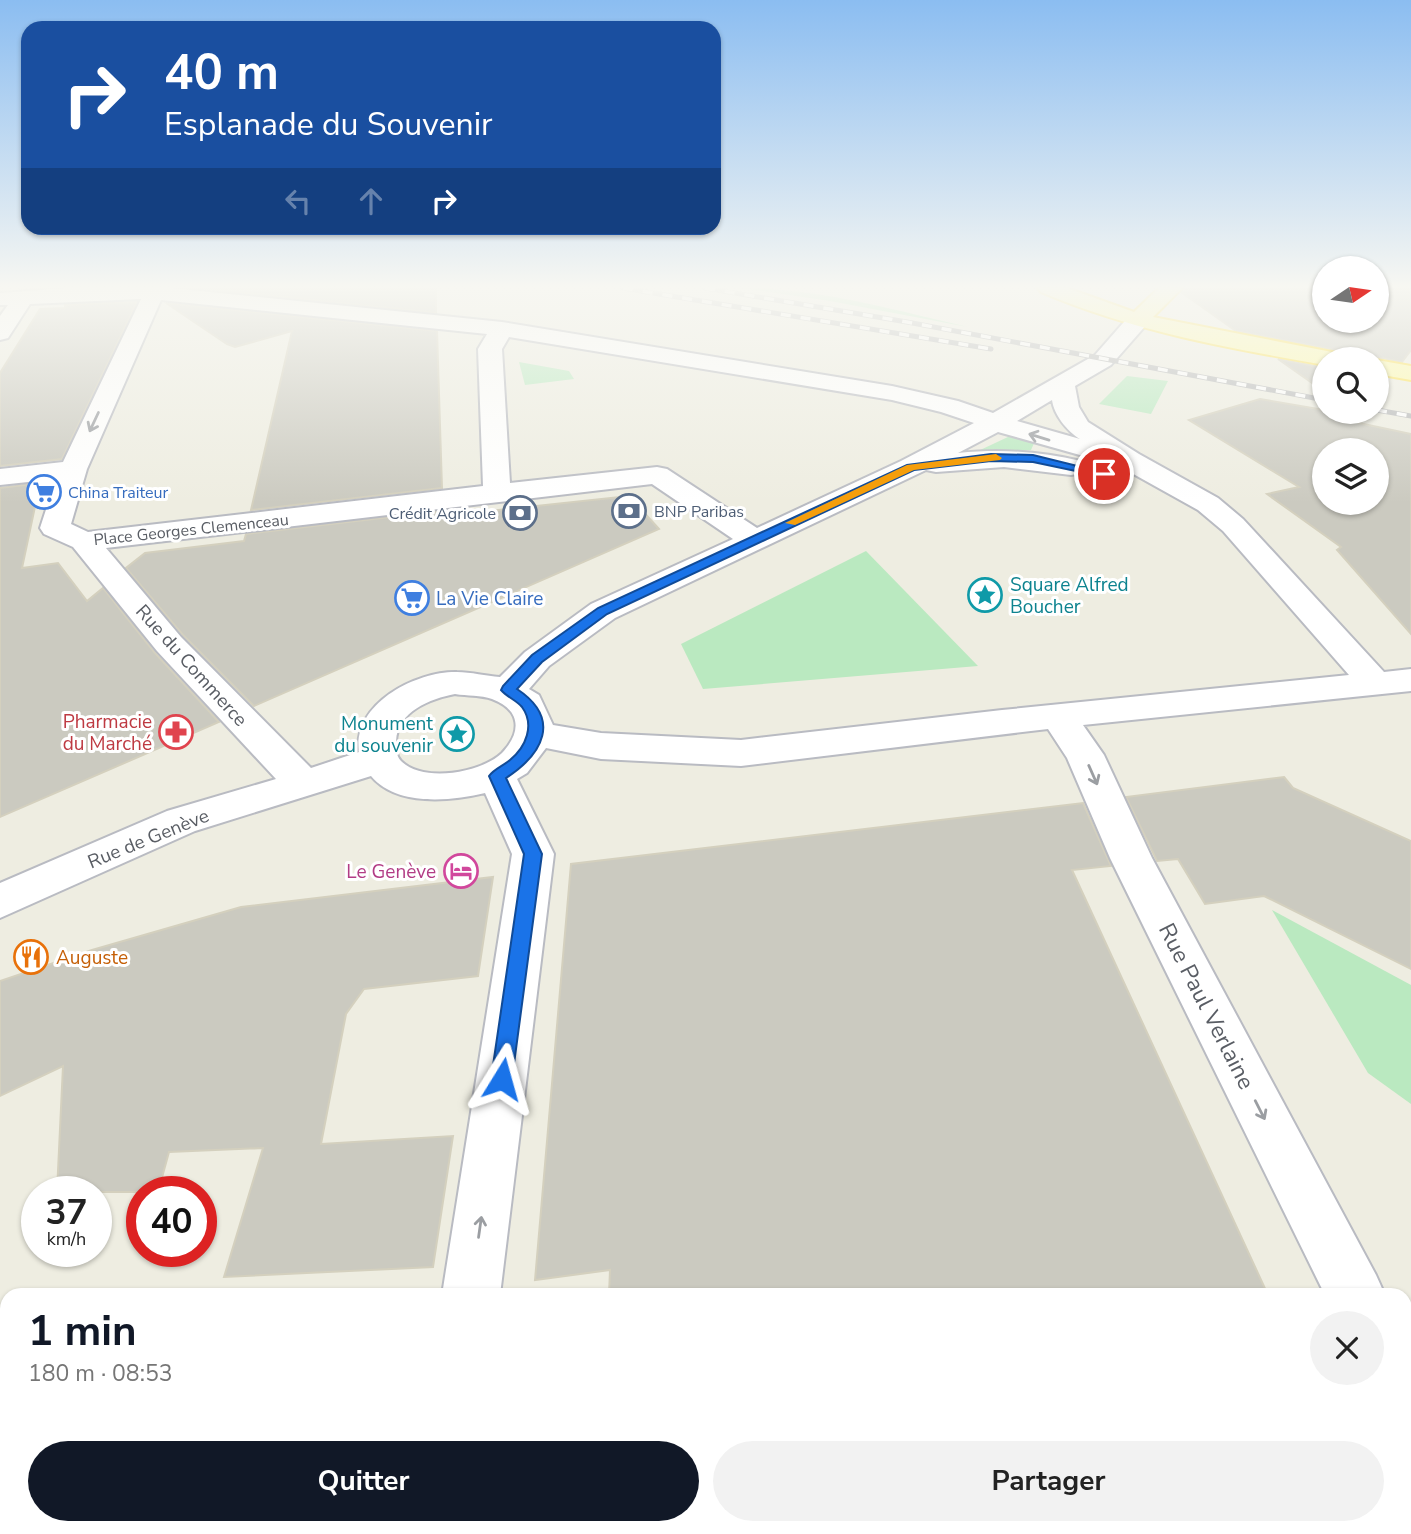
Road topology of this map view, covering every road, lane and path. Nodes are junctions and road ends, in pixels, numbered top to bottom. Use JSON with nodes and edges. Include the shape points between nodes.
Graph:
{"nodes":[{"id":1,"x":120,"y":360,"type":"edge"},
{"id":2,"x":490,"y":360,"type":"edge"},
{"id":3,"x":686,"y":360,"type":"edge"},
{"id":4,"x":1103,"y":360,"type":"edge"},
{"id":5,"x":1389,"y":369,"type":"edge"},
{"id":6,"x":1411,"y":373,"type":"edge"},
{"id":7,"x":1063,"y":385,"type":"junction"},
{"id":8,"x":892,"y":393,"type":"junction"},
{"id":9,"x":976,"y":433,"type":"junction"},
{"id":10,"x":1129,"y":460,"type":"junction"},
{"id":11,"x":911,"y":467,"type":"junction"},
{"id":12,"x":72,"y":469,"type":"junction"},
{"id":13,"x":0,"y":477,"type":"edge"},
{"id":14,"x":500,"y":494,"type":"junction"},
{"id":15,"x":1208,"y":504,"type":"junction"},
{"id":16,"x":754,"y":540,"type":"junction"},
{"id":17,"x":84,"y":541,"type":"junction"},
{"id":18,"x":1393,"y":682,"type":"edge"},
{"id":19,"x":508,"y":690,"type":"junction"},
{"id":20,"x":1058,"y":717,"type":"junction"},
{"id":21,"x":536,"y":734,"type":"junction"},
{"id":22,"x":379,"y":759,"type":"junction"},
{"id":23,"x":497,"y":776,"type":"junction"},
{"id":24,"x":304,"y":785,"type":"junction"},
{"id":25,"x":0,"y":901,"type":"edge"},
{"id":26,"x":472,"y":1288,"type":"edge"},
{"id":27,"x":1352,"y":1288,"type":"edge"}],
"edges":[{"from":1,"to":12,"type":"street","name":"Place Georges Clemenceau","one_way":true},
{"from":2,"to":14,"type":"street"},
{"from":3,"to":8,"type":"street"},
{"from":4,"to":7,"type":"street"},
{"from":5,"to":6,"type":"main road"},
{"from":7,"to":9,"type":"street"},
{"from":7,"to":10,"type":"street","via":[[1066,407],[1079,427]]},
{"from":8,"to":9,"type":"street","via":[[919,418]]},
{"from":8,"to":9,"type":"street","via":[[949,406]]},
{"from":10,"to":9,"type":"street","one_way":true,"via":[[1039,437]]},
{"from":9,"to":11,"type":"street"},
{"from":10,"to":15,"type":"street"},
{"from":11,"to":15,"type":"street","via":[[1033,458]]},
{"from":11,"to":16,"type":"street"},
{"from":12,"to":13,"type":"street"},
{"from":12,"to":17,"type":"street","name":"Place Georges Clemenceau","via":[[55,528]]},
{"from":14,"to":16,"type":"street","name":"Place Georges Clemenceau","via":[[657,474]]},
{"from":14,"to":17,"type":"street","name":"Place Georges Clemenceau"},
{"from":15,"to":18,"type":"street"},
{"from":16,"to":19,"type":"street","via":[[603,611],[537,659]]},
{"from":17,"to":24,"type":"street","name":"Rue du Commerce","via":[[169,643]]},
{"from":18,"to":20,"type":"street"},
{"from":19,"to":21,"type":"street","via":[[525,701],[535,716]]},
{"from":19,"to":22,"type":"street","via":[[484,683],[455,683],[401,702],[383,720],[375,740]]},
{"from":20,"to":21,"type":"street","via":[[740,753],[601,746]]},
{"from":20,"to":27,"type":"street","name":"Rue Paul Verlaine","one_way":true,"via":[[1085,755],[1131,858]]},
{"from":21,"to":23,"type":"street","via":[[516,764]]},
{"from":22,"to":23,"type":"street","via":[[406,782],[426,787],[474,785]]},
{"from":22,"to":24,"type":"street","name":"Rue de Genève"},
{"from":26,"to":23,"type":"street","one_way":true,"via":[[533,854]]},
{"from":24,"to":25,"type":"street","name":"Rue de Genève","via":[[181,821]]}]}
